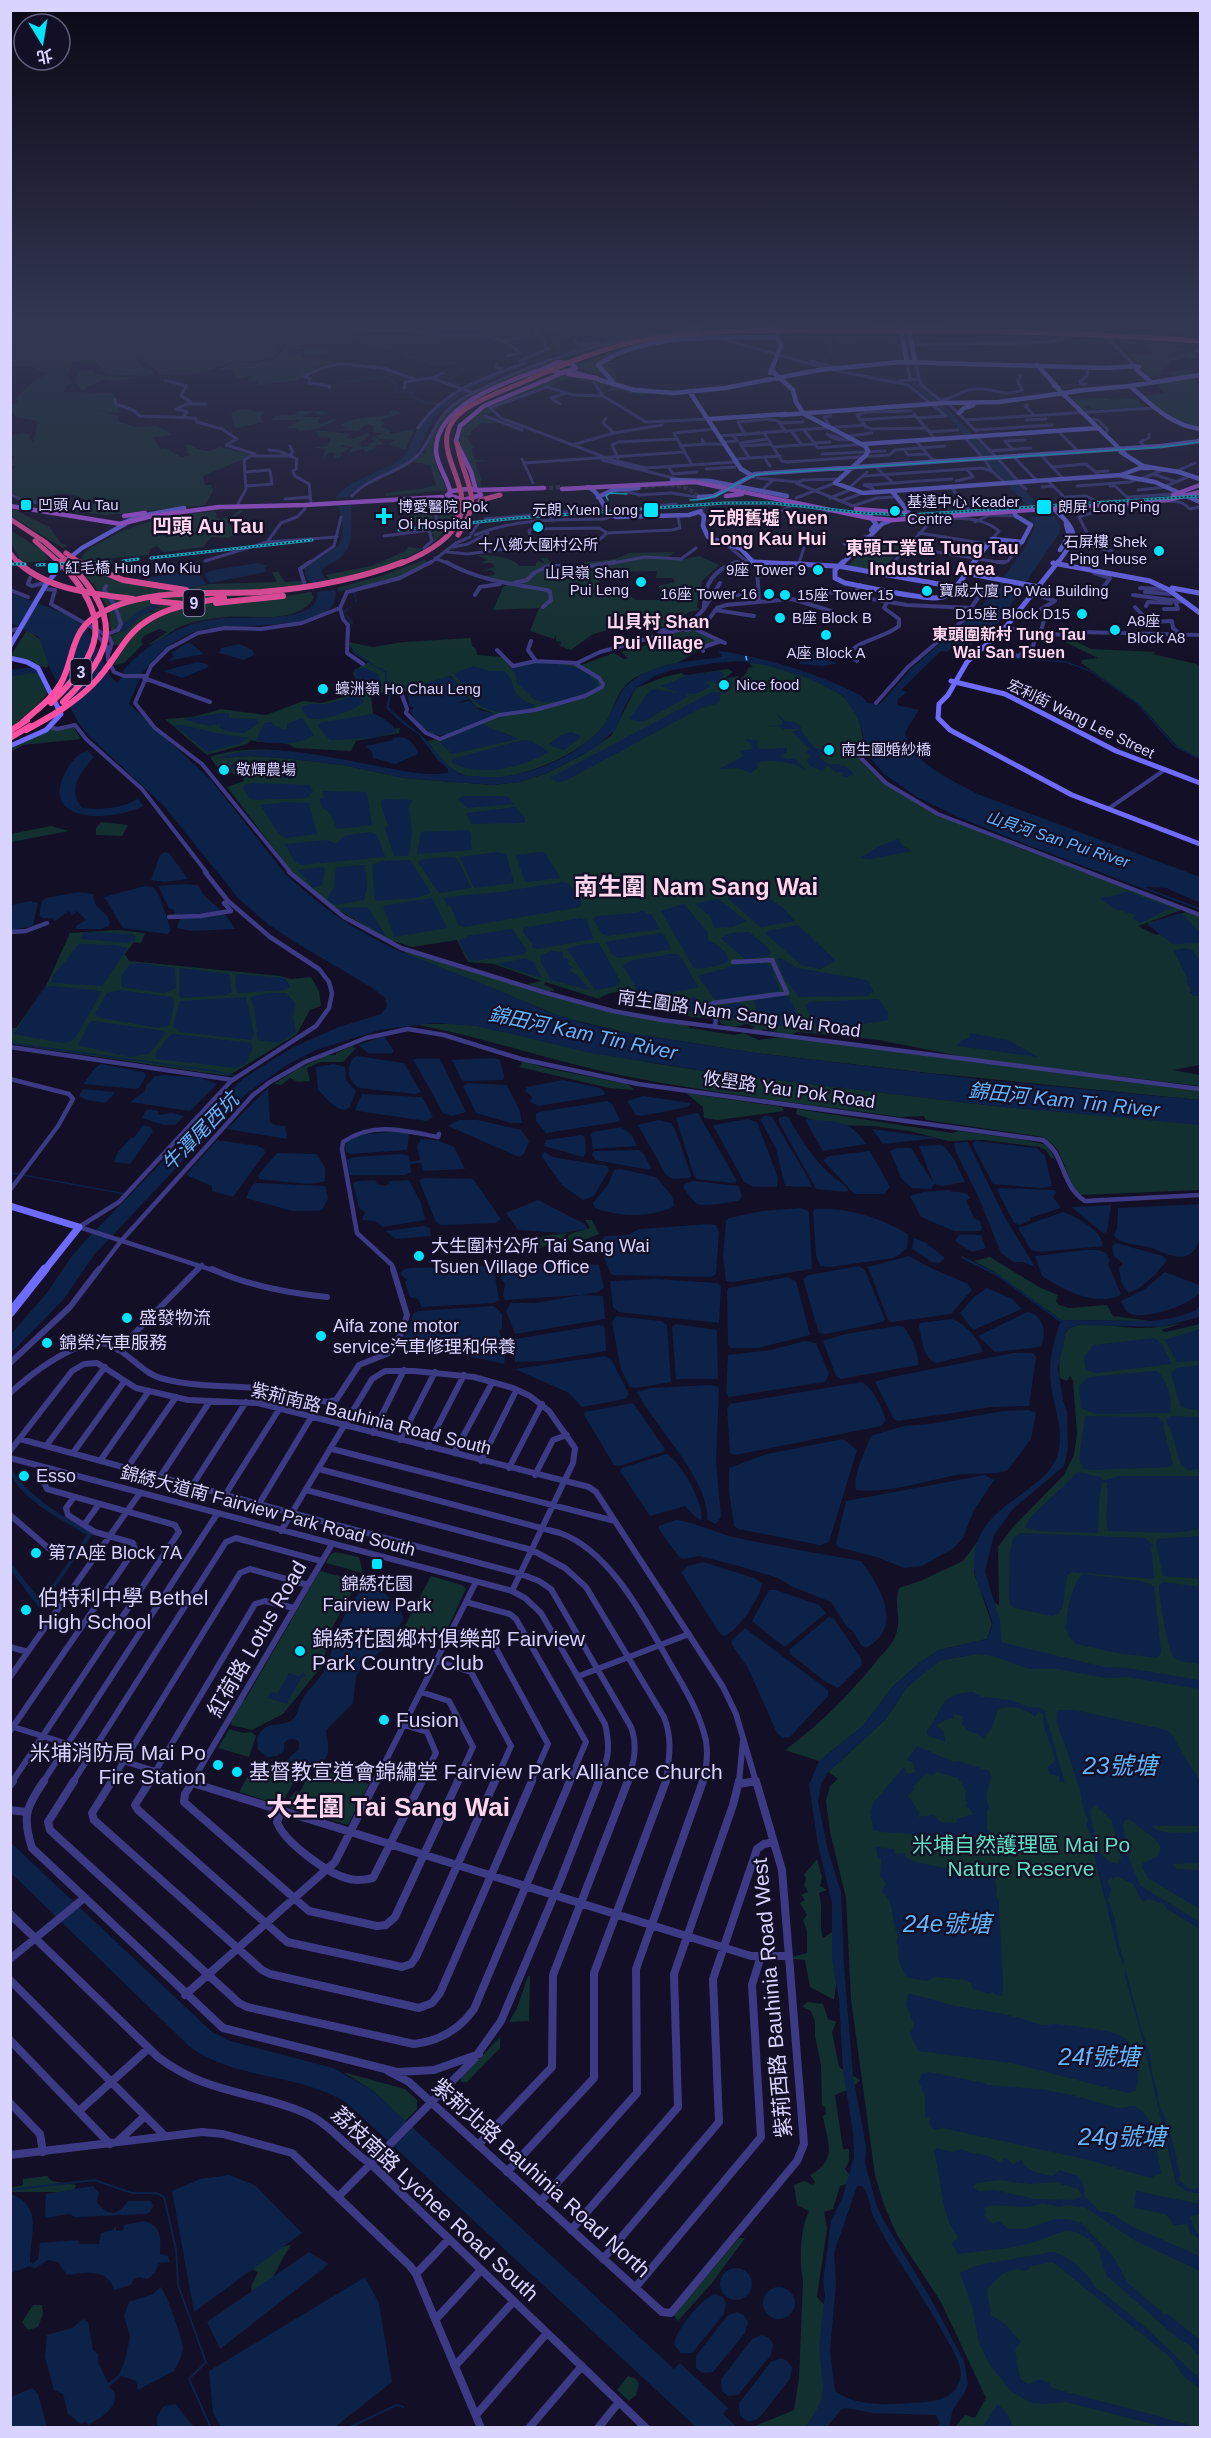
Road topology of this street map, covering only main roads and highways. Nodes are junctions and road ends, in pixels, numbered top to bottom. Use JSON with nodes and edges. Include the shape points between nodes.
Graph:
{"nodes":[{"id":1,"x":439,"y":436,"type":"edge"},
{"id":2,"x":442,"y":436,"type":"edge"},
{"id":3,"x":446,"y":436,"type":"edge"},
{"id":4,"x":450,"y":436,"type":"edge"},
{"id":5,"x":457,"y":436,"type":"edge"},
{"id":6,"x":457,"y":443,"type":"junction"},
{"id":7,"x":446,"y":450,"type":"junction"},
{"id":8,"x":674,"y":479,"type":"junction"},
{"id":9,"x":1200,"y":484,"type":"edge"},
{"id":10,"x":464,"y":485,"type":"junction"},
{"id":11,"x":733,"y":487,"type":"junction"},
{"id":12,"x":561,"y":488,"type":"tunnel mouth"},
{"id":13,"x":547,"y":489,"type":"junction"},
{"id":14,"x":600,"y":489,"type":"junction"},
{"id":15,"x":1200,"y":492,"type":"edge"},
{"id":16,"x":1178,"y":493,"type":"junction"},
{"id":17,"x":500,"y":495,"type":"joint"},
{"id":18,"x":451,"y":497,"type":"junction"},
{"id":19,"x":477,"y":497,"type":"junction"},
{"id":20,"x":401,"y":499,"type":"junction"},
{"id":21,"x":787,"y":499,"type":"junction"},
{"id":22,"x":796,"y":500,"type":"junction"},
{"id":23,"x":1120,"y":501,"type":"tunnel mouth"},
{"id":24,"x":415,"y":502,"type":"junction"},
{"id":25,"x":308,"y":504,"type":"junction"},
{"id":26,"x":10,"y":505,"type":"edge"},
{"id":27,"x":996,"y":509,"type":"tunnel mouth"},
{"id":28,"x":870,"y":515,"type":"junction"},
{"id":29,"x":117,"y":516,"type":"junction"},
{"id":30,"x":895,"y":517,"type":"junction"},
{"id":31,"x":10,"y":519,"type":"edge"},
{"id":32,"x":126,"y":521,"type":"junction"},
{"id":33,"x":111,"y":522,"type":"junction"},
{"id":34,"x":10,"y":524,"type":"edge"},
{"id":35,"x":455,"y":536,"type":"junction"},
{"id":36,"x":57,"y":552,"type":"junction"},
{"id":37,"x":10,"y":553,"type":"edge"},
{"id":38,"x":329,"y":586,"type":"junction"},
{"id":39,"x":239,"y":592,"type":"junction"},
{"id":40,"x":46,"y":711,"type":"junction"},
{"id":41,"x":24,"y":726,"type":"junction"},
{"id":42,"x":10,"y":731,"type":"edge"},
{"id":43,"x":10,"y":738,"type":"edge"}],
"edges":[{"from":1,"to":18,"type":"main road","via":[[436,452]]},
{"from":2,"to":7,"type":"highway"},
{"from":3,"to":7,"type":"highway"},
{"from":4,"to":10,"type":"highway"},
{"from":5,"to":6,"type":"main road"},
{"from":6,"to":10,"type":"highway"},
{"from":6,"to":19,"type":"main road","via":[[471,471]]},
{"from":7,"to":10,"type":"highway"},
{"from":8,"to":11,"type":"main road"},
{"from":8,"to":11,"type":"main road","via":[[717,488]]},
{"from":8,"to":14,"type":"main road"},
{"from":8,"to":14,"type":"main road"},
{"from":9,"to":16,"type":"main road"},
{"from":10,"to":19,"type":"highway"},
{"from":10,"to":19,"type":"highway"},
{"from":11,"to":21,"type":"main road"},
{"from":11,"to":21,"type":"main road","via":[[747,494]]},
{"from":12,"to":14,"type":"main road"},
{"from":13,"to":17,"type":"main road"},
{"from":13,"to":19,"type":"main road"},
{"from":13,"to":19,"type":"main road"},
{"from":15,"to":16,"type":"main road"},
{"from":16,"to":23,"type":"main road"},
{"from":16,"to":30,"type":"main road","via":[[1015,514]]},
{"from":17,"to":19,"type":"highway"},
{"from":18,"to":19,"type":"main road"},
{"from":18,"to":19,"type":"main road","via":[[461,489]]},
{"from":18,"to":20,"type":"main road"},
{"from":18,"to":24,"type":"main road"},
{"from":18,"to":24,"type":"main road","via":[[448,501]]},
{"from":18,"to":35,"type":"highway"},
{"from":19,"to":35,"type":"highway","number":"9","via":[[459,522]]},
{"from":19,"to":35,"type":"highway","via":[[470,519]]},
{"from":20,"to":24,"type":"main road"},
{"from":20,"to":25,"type":"main road"},
{"from":21,"to":22,"type":"main road"},
{"from":22,"to":28,"type":"main road","via":[[830,510]]},
{"from":22,"to":28,"type":"main road","via":[[852,507]]},
{"from":25,"to":32,"type":"main road","via":[[203,508]]},
{"from":25,"to":32,"type":"main road","via":[[182,509]]},
{"from":26,"to":29,"type":"main road"},
{"from":26,"to":33,"type":"main road"},
{"from":27,"to":30,"type":"main road"},
{"from":28,"to":30,"type":"main road"},
{"from":29,"to":32,"type":"main road"},
{"from":29,"to":33,"type":"main road"},
{"from":31,"to":36,"type":"highway","number":"3"},
{"from":32,"to":33,"type":"main road"},
{"from":34,"to":36,"type":"highway","number":"3"},
{"from":35,"to":38,"type":"highway","number":"9","via":[[407,565]]},
{"from":35,"to":39,"type":"highway","number":"9","via":[[363,576],[302,588]]},
{"from":36,"to":39,"type":"highway","via":[[101,574],[129,582]]},
{"from":36,"to":40,"type":"highway","number":"3","via":[[91,603],[96,642],[85,668]]},
{"from":36,"to":40,"type":"highway","number":"3","via":[[100,599],[108,626],[105,645],[92,671],[74,692]]},
{"from":37,"to":38,"type":"highway","via":[[20,566],[49,580],[109,595],[176,603],[234,602]]},
{"from":38,"to":40,"type":"highway","number":"9","via":[[179,607],[141,625],[88,689]]},
{"from":39,"to":40,"type":"highway","number":"9","via":[[165,596],[123,604],[96,616],[74,640],[61,682]]},
{"from":40,"to":41,"type":"highway","number":"3"},
{"from":40,"to":41,"type":"highway","number":"9"},
{"from":41,"to":42,"type":"highway","number":"9"},
{"from":41,"to":43,"type":"highway","number":"9"}]}
